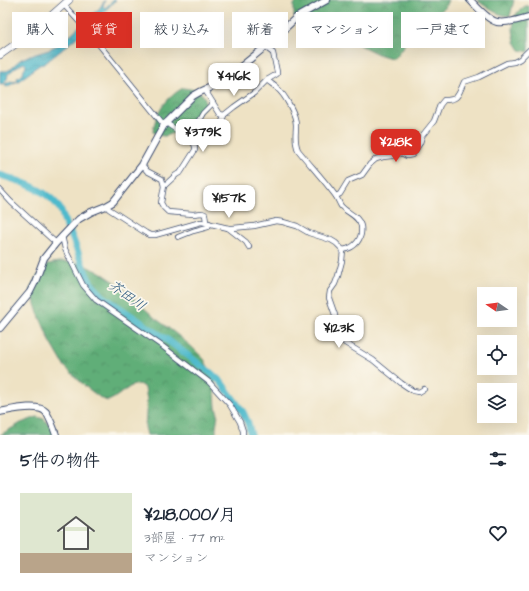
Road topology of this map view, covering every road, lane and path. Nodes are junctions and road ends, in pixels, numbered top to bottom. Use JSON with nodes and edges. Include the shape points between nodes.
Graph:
{"nodes":[{"id":1,"x":327,"y":0,"type":"edge"},
{"id":2,"x":470,"y":0,"type":"edge"},
{"id":3,"x":67,"y":4,"type":"edge"},
{"id":4,"x":306,"y":12,"type":"edge"},
{"id":5,"x":529,"y":17,"type":"edge"},
{"id":6,"x":296,"y":18,"type":"edge"},
{"id":7,"x":288,"y":25,"type":"edge"},
{"id":8,"x":264,"y":48,"type":"edge"},
{"id":9,"x":266,"y":48,"type":"edge"},
{"id":10,"x":529,"y":50,"type":"edge"},
{"id":11,"x":0,"y":55,"type":"edge"},
{"id":12,"x":267,"y":80,"type":"junction"},
{"id":13,"x":205,"y":90,"type":"junction"},
{"id":14,"x":213,"y":103,"type":"junction"},
{"id":15,"x":224,"y":115,"type":"junction"},
{"id":16,"x":199,"y":121,"type":"junction"},
{"id":17,"x":222,"y":122,"type":"dead end"},
{"id":18,"x":165,"y":123,"type":"junction"},
{"id":19,"x":206,"y":125,"type":"dead end"},
{"id":20,"x":189,"y":138,"type":"junction"},
{"id":21,"x":142,"y":165,"type":"junction"},
{"id":22,"x":164,"y":186,"type":"junction"},
{"id":23,"x":0,"y":190,"type":"edge"},
{"id":24,"x":336,"y":196,"type":"junction"},
{"id":25,"x":106,"y":206,"type":"junction"},
{"id":26,"x":208,"y":223,"type":"junction"},
{"id":27,"x":228,"y":228,"type":"junction"},
{"id":28,"x":62,"y":236,"type":"junction"},
{"id":29,"x":178,"y":238,"type":"dead end"},
{"id":30,"x":56,"y":243,"type":"junction"},
{"id":31,"x":249,"y":247,"type":"dead end"},
{"id":32,"x":343,"y":250,"type":"junction"},
{"id":33,"x":0,"y":328,"type":"edge"},
{"id":34,"x":424,"y":389,"type":"dead end"},
{"id":35,"x":0,"y":412,"type":"edge"},
{"id":36,"x":56,"y":435,"type":"edge"},
{"id":37,"x":243,"y":435,"type":"edge"}],
"edges":[{"from":1,"to":4,"type":"street"},
{"from":2,"to":5,"type":"street","via":[[497,22]]},
{"from":3,"to":11,"type":"main road"},
{"from":3,"to":18,"type":"street"},
{"from":6,"to":7,"type":"street"},
{"from":8,"to":13,"type":"street","via":[[222,82]]},
{"from":9,"to":12,"type":"street","via":[[274,53],[277,72]]},
{"from":10,"to":24,"type":"street","via":[[514,62],[506,63],[464,82],[455,99],[444,100],[412,156],[401,153],[376,159],[362,175],[348,181]]},
{"from":12,"to":15,"type":"street"},
{"from":12,"to":24,"type":"street","via":[[284,96],[295,116],[295,145]]},
{"from":13,"to":14,"type":"street"},
{"from":13,"to":18,"type":"street","via":[[193,96]]},
{"from":14,"to":15,"type":"street","via":[[220,114]]},
{"from":14,"to":16,"type":"street"},
{"from":15,"to":17,"type":"street"},
{"from":16,"to":19,"type":"street"},
{"from":16,"to":20,"type":"street"},
{"from":18,"to":20,"type":"street"},
{"from":18,"to":21,"type":"street"},
{"from":20,"to":22,"type":"street","via":[[196,147],[195,150],[181,172]]},
{"from":21,"to":22,"type":"street","via":[[147,171],[162,179]]},
{"from":21,"to":25,"type":"street","via":[[116,198]]},
{"from":22,"to":26,"type":"street","via":[[161,203],[168,212],[206,214]]},
{"from":23,"to":30,"type":"street"},
{"from":24,"to":32,"type":"street","via":[[341,206],[358,220],[360,225],[358,241],[349,249]]},
{"from":25,"to":26,"type":"street","via":[[150,235],[201,222]]},
{"from":25,"to":28,"type":"street","via":[[91,212]]},
{"from":26,"to":27,"type":"street"},
{"from":26,"to":29,"type":"street","via":[[208,227]]},
{"from":27,"to":31,"type":"street"},
{"from":27,"to":32,"type":"street","via":[[283,222],[331,240]]},
{"from":28,"to":30,"type":"street"},
{"from":28,"to":37,"type":"street","via":[[65,249],[83,285],[96,300],[209,382],[230,405],[240,422]]},
{"from":30,"to":33,"type":"street","via":[[44,258],[30,292]]},
{"from":32,"to":34,"type":"street","via":[[338,276],[329,298],[340,338],[413,391],[419,392]]},
{"from":35,"to":36,"type":"street","via":[[39,408],[45,412]]}]}
